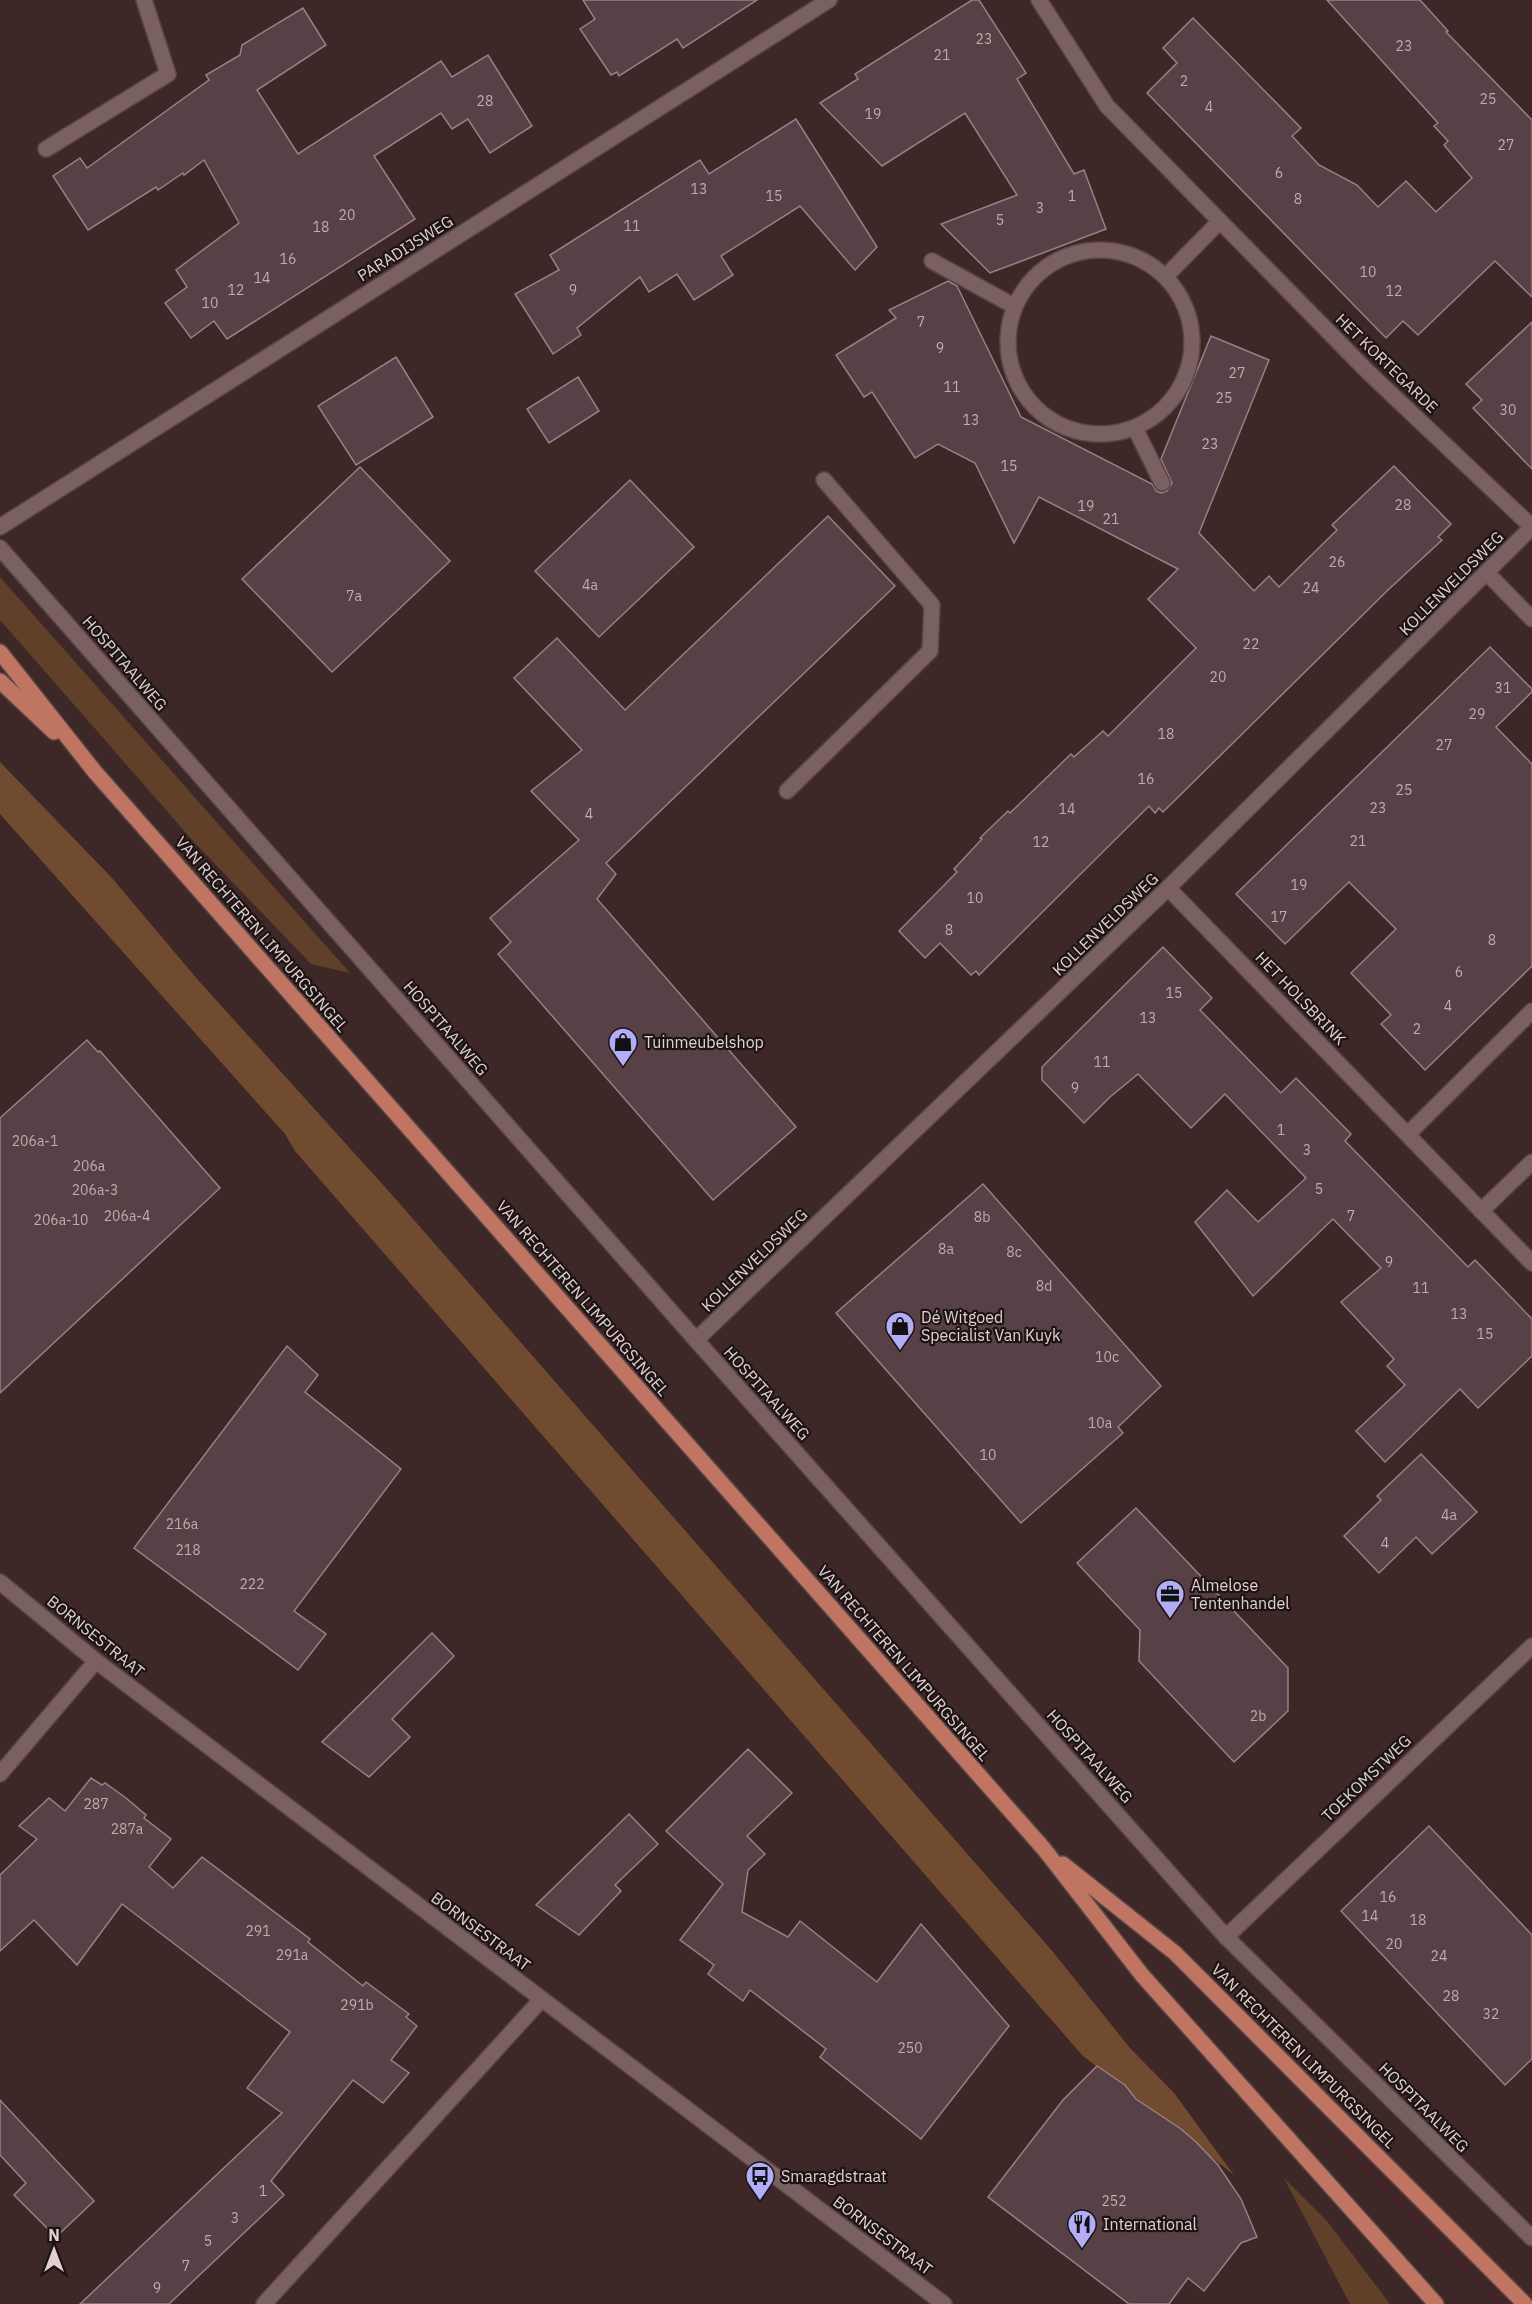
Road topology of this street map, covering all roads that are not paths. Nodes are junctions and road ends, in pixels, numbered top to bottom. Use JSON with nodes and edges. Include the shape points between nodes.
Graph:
{"nodes":[{"id":1,"x":144,"y":0,"type":"edge"},
{"id":2,"x":829,"y":0,"type":"edge"},
{"id":3,"x":1039,"y":0,"type":"edge"},
{"id":4,"x":46,"y":150,"type":"dead end"},
{"id":5,"x":1219,"y":222,"type":"junction"},
{"id":6,"x":932,"y":261,"type":"dead end"},
{"id":7,"x":1166,"y":276,"type":"junction"},
{"id":8,"x":1014,"y":306,"type":"junction"},
{"id":9,"x":1135,"y":428,"type":"junction"},
{"id":10,"x":824,"y":480,"type":"dead end"},
{"id":11,"x":1162,"y":483,"type":"dead end"},
{"id":12,"x":0,"y":527,"type":"edge"},
{"id":13,"x":1532,"y":527,"type":"edge"},
{"id":14,"x":0,"y":548,"type":"edge"},
{"id":15,"x":1487,"y":573,"type":"junction"},
{"id":16,"x":1532,"y":619,"type":"edge"},
{"id":17,"x":0,"y":652,"type":"edge"},
{"id":18,"x":0,"y":681,"type":"edge"},
{"id":19,"x":95,"y":772,"type":"junction"},
{"id":20,"x":787,"y":791,"type":"dead end"},
{"id":21,"x":1168,"y":888,"type":"junction"},
{"id":22,"x":1532,"y":1011,"type":"edge"},
{"id":23,"x":1408,"y":1134,"type":"junction"},
{"id":24,"x":1532,"y":1162,"type":"edge"},
{"id":25,"x":1481,"y":1211,"type":"junction"},
{"id":26,"x":1532,"y":1263,"type":"edge"},
{"id":27,"x":696,"y":1340,"type":"junction"},
{"id":28,"x":0,"y":1582,"type":"edge"},
{"id":29,"x":1532,"y":1646,"type":"edge"},
{"id":30,"x":96,"y":1661,"type":"junction"},
{"id":31,"x":0,"y":1774,"type":"edge"},
{"id":32,"x":1044,"y":1849,"type":"junction"},
{"id":33,"x":1226,"y":1937,"type":"junction"},
{"id":34,"x":541,"y":2000,"type":"junction"},
{"id":35,"x":1532,"y":2238,"type":"edge"},
{"id":36,"x":264,"y":2304,"type":"edge"},
{"id":37,"x":944,"y":2304,"type":"edge"},
{"id":38,"x":1436,"y":2304,"type":"edge"},
{"id":39,"x":1525,"y":2304,"type":"edge"}],
"edges":[{"from":1,"to":4,"type":"street","via":[[168,74]]},
{"from":2,"to":12,"type":"street","name":"PARADIJSWEG"},
{"from":3,"to":5,"type":"street","name":"HET KORTEGARDE","via":[[1107,106]]},
{"from":5,"to":7,"type":"street"},
{"from":5,"to":13,"type":"street","name":"HET KORTEGARDE","via":[[1368,372]]},
{"from":6,"to":8,"type":"street"},
{"from":7,"to":8,"type":"street","via":[[1128,252],[1082,250],[1041,270]]},
{"from":7,"to":9,"type":"street","via":[[1187,306],[1194,342],[1186,378],[1166,408]]},
{"from":8,"to":9,"type":"street","via":[[1007,349],[1021,390],[1051,421],[1092,434]]},
{"from":9,"to":11,"type":"street"},
{"from":10,"to":20,"type":"street","via":[[933,605],[930,651]]},
{"from":13,"to":15,"type":"street","name":"KOLLENVELDSWEG"},
{"from":14,"to":27,"type":"street","name":"HOSPITAALWEG"},
{"from":15,"to":16,"type":"street"},
{"from":15,"to":21,"type":"street","name":"KOLLENVELDSWEG"},
{"from":17,"to":19,"type":"main road","name":"VAN RECHTEREN LIMPURGSINGEL"},
{"from":18,"to":19,"type":"main road","name":"VAN RECHTEREN LIMPURGSINGEL"},
{"from":19,"to":32,"type":"main road","name":"VAN RECHTEREN LIMPURGSINGEL"},
{"from":21,"to":23,"type":"street","name":"HET HOLSBRINK"},
{"from":21,"to":27,"type":"street","name":"KOLLENVELDSWEG"},
{"from":22,"to":23,"type":"street"},
{"from":23,"to":25,"type":"street","name":"HET HOLSBRINK"},
{"from":24,"to":25,"type":"street"},
{"from":25,"to":26,"type":"street","name":"HET HOLSBRINK"},
{"from":27,"to":33,"type":"street","name":"HOSPITAALWEG"},
{"from":28,"to":30,"type":"street","name":"BORNSESTRAAT"},
{"from":29,"to":33,"type":"street","name":"TOEKOMSTWEG"},
{"from":30,"to":31,"type":"street"},
{"from":30,"to":34,"type":"street","name":"BORNSESTRAAT"},
{"from":32,"to":38,"type":"main road","name":"VAN RECHTEREN LIMPURGSINGEL","via":[[1142,1975]]},
{"from":32,"to":39,"type":"main road","name":"VAN RECHTEREN LIMPURGSINGEL","via":[[1175,1953]]},
{"from":33,"to":35,"type":"street","name":"HOSPITAALWEG"},
{"from":34,"to":36,"type":"street"},
{"from":34,"to":37,"type":"street","name":"BORNSESTRAAT"}]}
